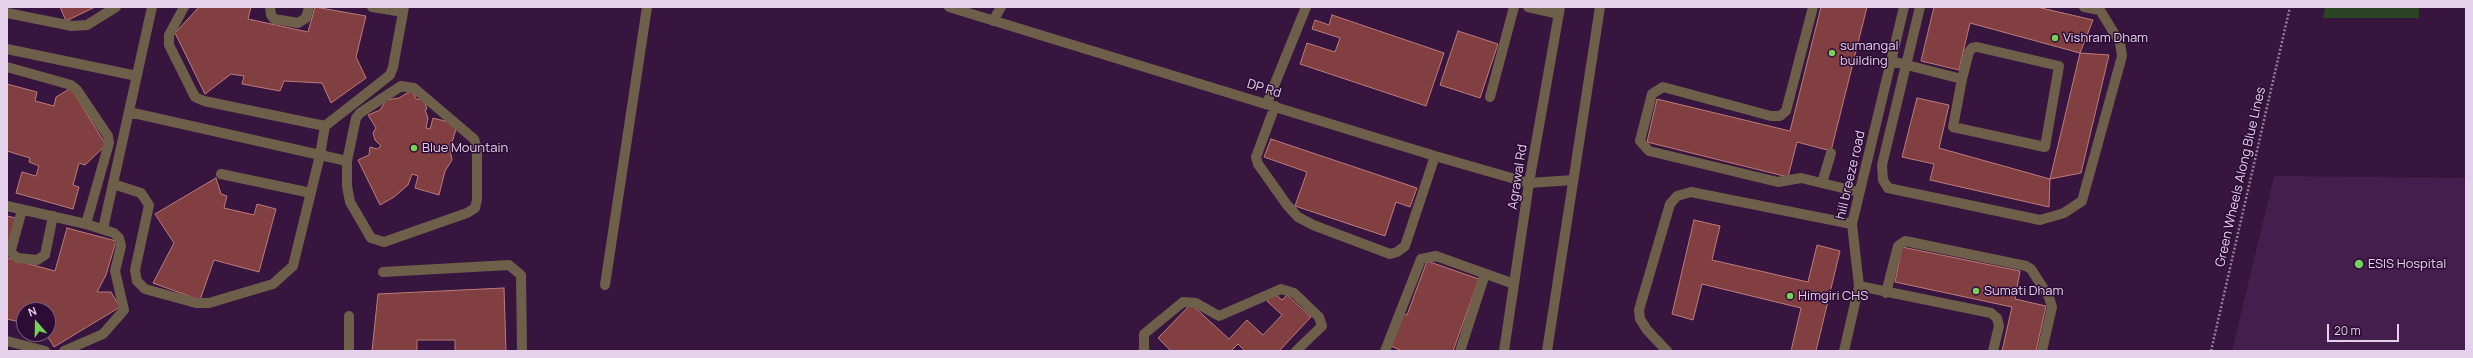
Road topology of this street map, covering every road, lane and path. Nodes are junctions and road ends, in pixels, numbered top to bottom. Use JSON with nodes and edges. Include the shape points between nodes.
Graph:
{"nodes":[{"id":1,"x":116,"y":7,"type":"edge"},
{"id":2,"x":152,"y":7,"type":"edge"},
{"id":3,"x":184,"y":7,"type":"edge"},
{"id":4,"x":270,"y":7,"type":"edge"},
{"id":5,"x":309,"y":7,"type":"edge"},
{"id":6,"x":372,"y":7,"type":"edge"},
{"id":7,"x":647,"y":7,"type":"edge"},
{"id":8,"x":948,"y":7,"type":"edge"},
{"id":9,"x":1001,"y":7,"type":"edge"},
{"id":10,"x":1306,"y":7,"type":"edge"},
{"id":11,"x":1514,"y":7,"type":"edge"},
{"id":12,"x":1528,"y":7,"type":"edge"},
{"id":13,"x":1600,"y":7,"type":"edge"},
{"id":14,"x":1813,"y":7,"type":"edge"},
{"id":15,"x":1904,"y":7,"type":"edge"},
{"id":16,"x":1920,"y":7,"type":"edge"},
{"id":17,"x":2084,"y":7,"type":"edge"},
{"id":18,"x":2290,"y":7,"type":"edge"},
{"id":19,"x":403,"y":10,"type":"edge"},
{"id":20,"x":1560,"y":11,"type":"edge"},
{"id":21,"x":7,"y":13,"type":"edge"},
{"id":22,"x":993,"y":21,"type":"junction"},
{"id":23,"x":7,"y":49,"type":"edge"},
{"id":24,"x":1891,"y":61,"type":"junction"},
{"id":25,"x":1906,"y":65,"type":"junction"},
{"id":26,"x":7,"y":67,"type":"edge"},
{"id":27,"x":137,"y":76,"type":"junction"},
{"id":28,"x":1962,"y":78,"type":"junction"},
{"id":29,"x":1490,"y":97,"type":"dead end"},
{"id":30,"x":1271,"y":105,"type":"junction"},
{"id":31,"x":129,"y":112,"type":"junction"},
{"id":32,"x":325,"y":126,"type":"junction"},
{"id":33,"x":1831,"y":153,"type":"dead end"},
{"id":34,"x":320,"y":155,"type":"junction"},
{"id":35,"x":1435,"y":156,"type":"junction"},
{"id":36,"x":347,"y":161,"type":"junction"},
{"id":37,"x":221,"y":174,"type":"dead end"},
{"id":38,"x":1573,"y":180,"type":"junction"},
{"id":39,"x":1529,"y":183,"type":"junction"},
{"id":40,"x":1822,"y":183,"type":"junction"},
{"id":41,"x":113,"y":184,"type":"junction"},
{"id":42,"x":311,"y":192,"type":"junction"},
{"id":43,"x":1859,"y":192,"type":"junction"},
{"id":44,"x":7,"y":206,"type":"edge"},
{"id":45,"x":22,"y":210,"type":"junction"},
{"id":46,"x":53,"y":216,"type":"junction"},
{"id":47,"x":86,"y":224,"type":"junction"},
{"id":48,"x":1852,"y":224,"type":"junction"},
{"id":49,"x":103,"y":229,"type":"junction"},
{"id":50,"x":383,"y":272,"type":"dead end"},
{"id":51,"x":1485,"y":274,"type":"junction"},
{"id":52,"x":1514,"y":284,"type":"junction"},
{"id":53,"x":605,"y":285,"type":"dead end"},
{"id":54,"x":1859,"y":286,"type":"junction"},
{"id":55,"x":1886,"y":293,"type":"junction"},
{"id":56,"x":349,"y":316,"type":"dead end"},
{"id":57,"x":7,"y":341,"type":"edge"},
{"id":58,"x":45,"y":351,"type":"edge"},
{"id":59,"x":64,"y":351,"type":"edge"},
{"id":60,"x":349,"y":351,"type":"edge"},
{"id":61,"x":522,"y":351,"type":"edge"},
{"id":62,"x":1144,"y":351,"type":"edge"},
{"id":63,"x":1296,"y":351,"type":"edge"},
{"id":64,"x":1385,"y":351,"type":"edge"},
{"id":65,"x":1460,"y":351,"type":"edge"},
{"id":66,"x":1504,"y":351,"type":"edge"},
{"id":67,"x":1547,"y":351,"type":"edge"},
{"id":68,"x":1667,"y":351,"type":"edge"},
{"id":69,"x":1844,"y":351,"type":"edge"},
{"id":70,"x":1993,"y":351,"type":"edge"},
{"id":71,"x":2042,"y":351,"type":"edge"},
{"id":72,"x":2211,"y":351,"type":"edge"}],
"edges":[{"from":1,"to":21,"type":"street","via":[[87,25],[72,26]]},
{"from":2,"to":27,"type":"street"},
{"from":3,"to":32,"type":"street","via":[[169,35],[169,45],[194,96],[204,101]]},
{"from":4,"to":5,"type":"street","via":[[274,19],[298,23],[306,18]]},
{"from":6,"to":19,"type":"street"},
{"from":7,"to":53,"type":"street"},
{"from":8,"to":22,"type":"street","name":"DP Rd"},
{"from":9,"to":22,"type":"street"},
{"from":10,"to":30,"type":"street"},
{"from":11,"to":29,"type":"street"},
{"from":12,"to":20,"type":"street"},
{"from":13,"to":38,"type":"street"},
{"from":14,"to":40,"type":"street","via":[[1786,111],[1780,116],[1771,116],[1663,87],[1652,94],[1640,141],[1649,151],[1778,182],[1801,178]]},
{"from":15,"to":24,"type":"street","name":"hill breeze road"},
{"from":16,"to":25,"type":"street"},
{"from":17,"to":25,"type":"street","via":[[2100,10],[2120,43],[2122,56],[2082,201],[2064,213],[2040,220],[1888,188],[1883,180],[1882,165]]},
{"from":18,"to":72,"type":"path","name":"Green Wheels Along Blue Lines"},
{"from":19,"to":32,"type":"street","via":[[394,67],[390,75]]},
{"from":20,"to":39,"type":"street","name":"Agrawal Rd"},
{"from":22,"to":30,"type":"street","name":"DP Rd"},
{"from":23,"to":27,"type":"street"},
{"from":24,"to":25,"type":"street"},
{"from":24,"to":43,"type":"street","name":"hill breeze road"},
{"from":25,"to":28,"type":"street"},
{"from":26,"to":47,"type":"street","via":[[71,85],[108,136],[109,143]]},
{"from":27,"to":31,"type":"street"},
{"from":28,"to":28,"type":"street","via":[[1970,52],[1972,48],[1977,47],[2060,66],[2045,147],[1953,127]]},
{"from":30,"to":35,"type":"street","name":"DP Rd"},
{"from":30,"to":35,"type":"street","via":[[1256,157],[1258,164],[1287,205],[1298,217],[1313,225],[1390,254],[1406,246]]},
{"from":31,"to":34,"type":"street"},
{"from":31,"to":41,"type":"street"},
{"from":32,"to":34,"type":"street"},
{"from":33,"to":40,"type":"street"},
{"from":34,"to":36,"type":"street"},
{"from":34,"to":42,"type":"street"},
{"from":35,"to":39,"type":"street","name":"DP Rd"},
{"from":36,"to":36,"type":"street","via":[[354,122],[360,113],[396,88],[414,88],[474,139],[477,149],[475,208],[384,242],[376,241],[371,238],[350,202]]},
{"from":37,"to":42,"type":"street"},
{"from":38,"to":39,"type":"street","name":"DP Rd"},
{"from":38,"to":67,"type":"street"},
{"from":39,"to":52,"type":"street","name":"Agrawal Rd"},
{"from":40,"to":43,"type":"street"},
{"from":41,"to":42,"type":"street","via":[[141,193],[150,205],[136,270],[137,281],[145,289],[196,303],[209,303],[273,284],[293,266]]},
{"from":41,"to":49,"type":"street"},
{"from":43,"to":48,"type":"street","name":"hill breeze road"},
{"from":44,"to":45,"type":"street"},
{"from":45,"to":46,"type":"street"},
{"from":45,"to":46,"type":"street","via":[[11,250],[18,258],[37,260],[45,255]]},
{"from":46,"to":47,"type":"street"},
{"from":47,"to":49,"type":"street"},
{"from":48,"to":54,"type":"street","name":"hill breeze road"},
{"from":48,"to":68,"type":"street","via":[[1691,192],[1677,196],[1670,204],[1639,310],[1640,319],[1647,330]]},
{"from":49,"to":59,"type":"street","via":[[119,238],[121,246],[115,271],[124,310],[103,334]]},
{"from":50,"to":61,"type":"street","via":[[509,265],[521,275]]},
{"from":51,"to":52,"type":"street"},
{"from":51,"to":64,"type":"street","via":[[1436,256],[1421,259]]},
{"from":51,"to":65,"type":"street"},
{"from":52,"to":66,"type":"street","name":"Agrawal Rd"},
{"from":54,"to":55,"type":"street"},
{"from":54,"to":69,"type":"street","name":"hill breeze road"},
{"from":55,"to":70,"type":"street","via":[[1990,313],[1997,318],[1999,326]]},
{"from":55,"to":71,"type":"street","via":[[1898,246],[1905,241],[2026,266],[2031,269],[2052,307]]},
{"from":56,"to":60,"type":"street"},
{"from":57,"to":58,"type":"street"},
{"from":62,"to":63,"type":"street","via":[[1144,334],[1183,302],[1196,303],[1219,316],[1281,289],[1294,293],[1319,317],[1322,326]]}]}
